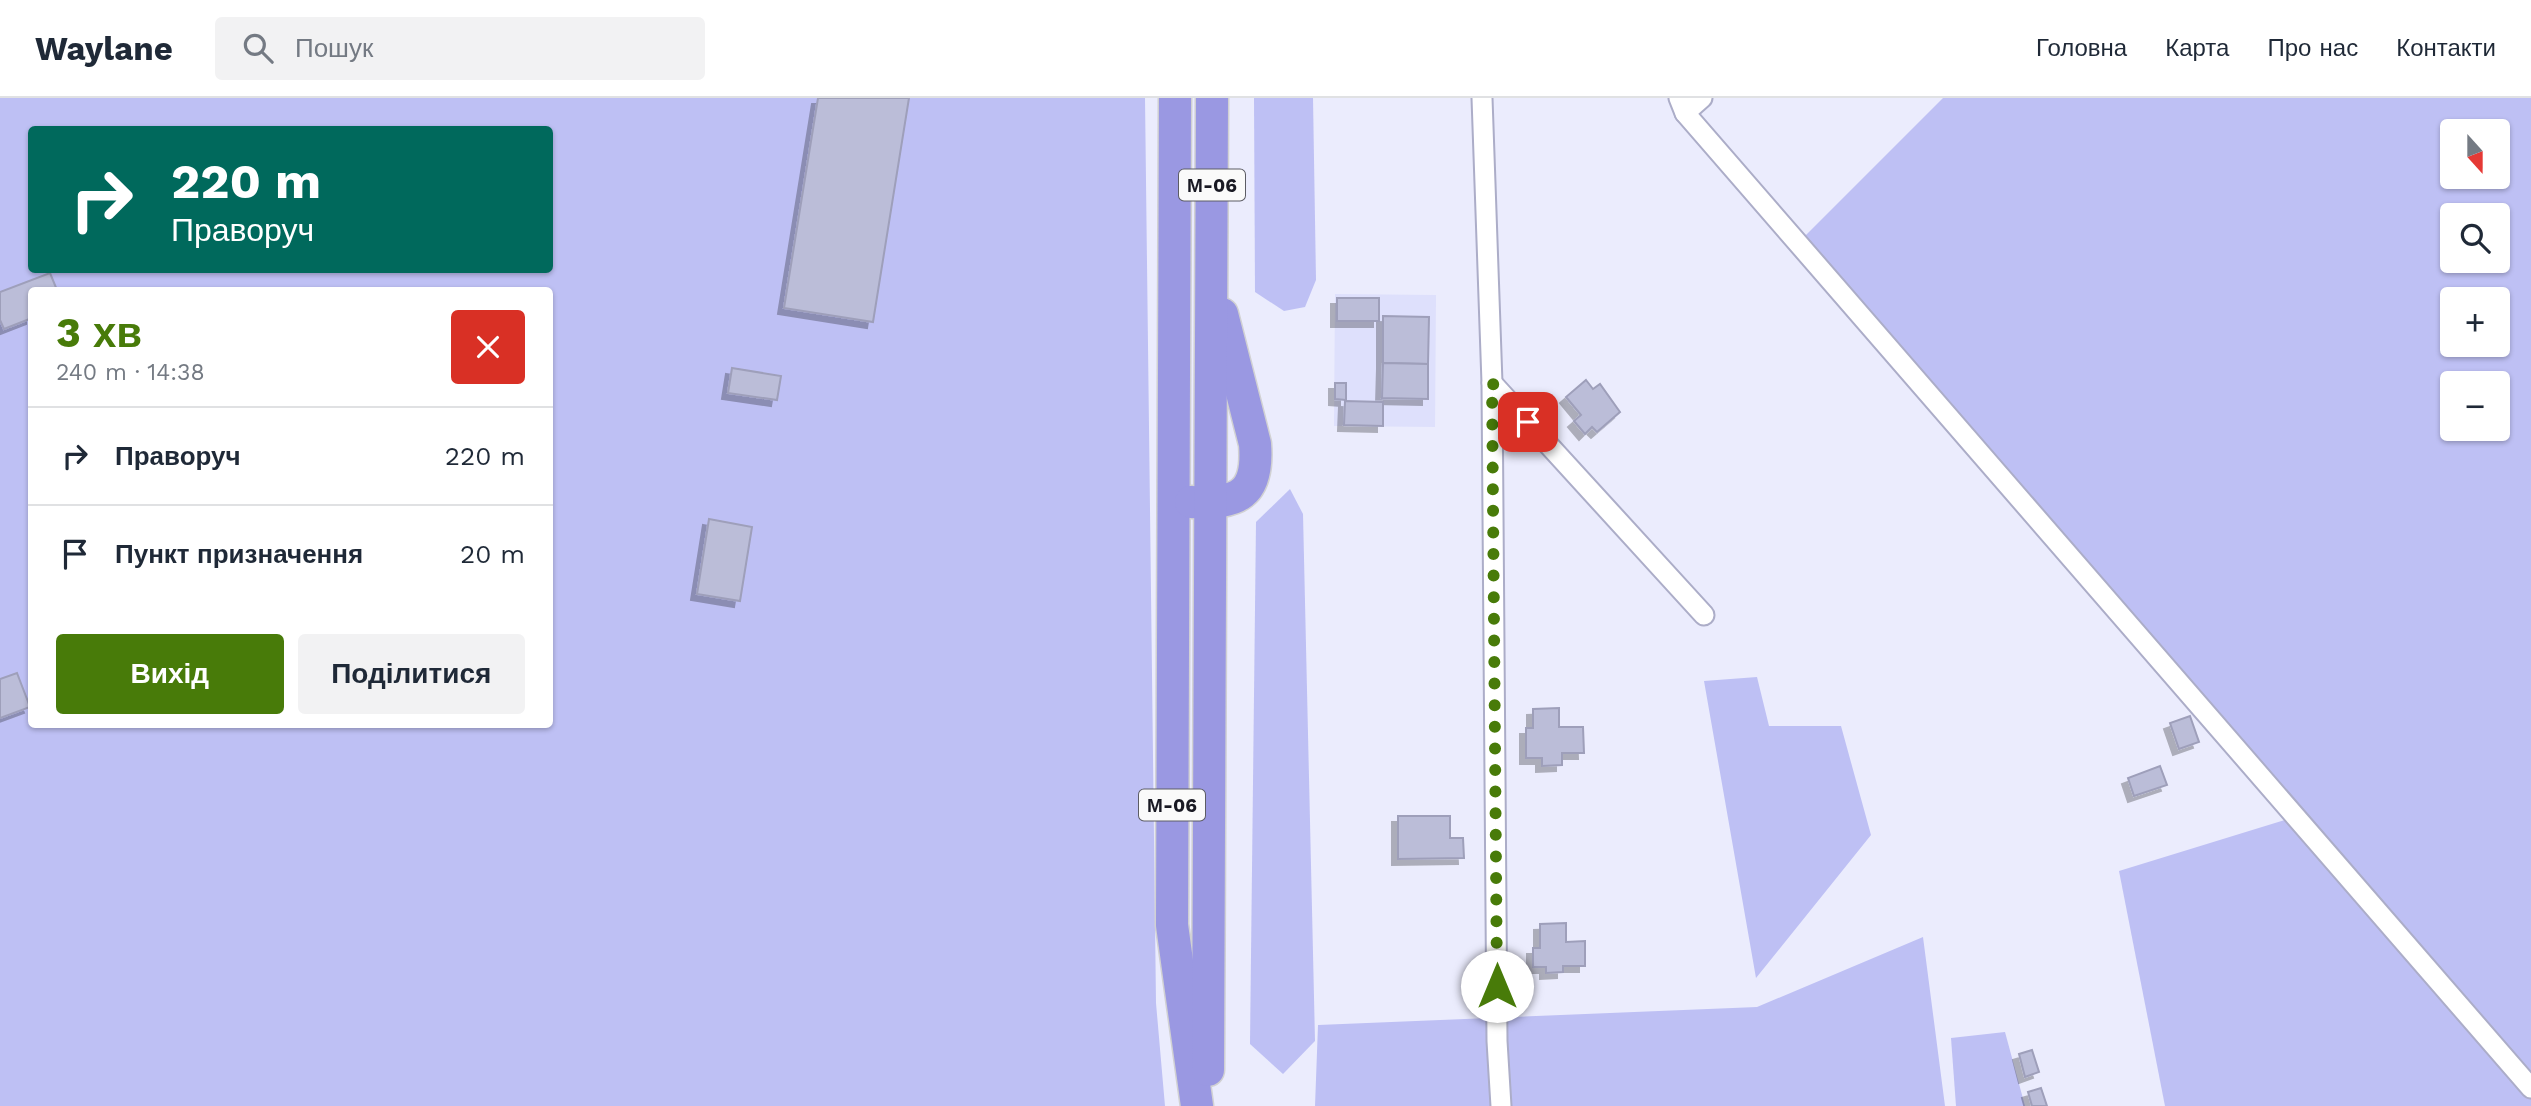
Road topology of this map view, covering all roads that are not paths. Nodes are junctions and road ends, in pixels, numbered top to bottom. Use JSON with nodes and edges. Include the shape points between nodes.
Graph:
{"nodes":[{"id":1,"x":1174,"y":98,"type":"edge"},
{"id":2,"x":1212,"y":98,"type":"edge"},
{"id":3,"x":1482,"y":98,"type":"edge"},
{"id":4,"x":1702,"y":98,"type":"edge"},
{"id":5,"x":1682,"y":106,"type":"edge"},
{"id":6,"x":1211,"y":272,"type":"junction"},
{"id":7,"x":1492,"y":383,"type":"junction"},
{"id":8,"x":1172,"y":502,"type":"junction"},
{"id":9,"x":1210,"y":503,"type":"junction"},
{"id":10,"x":1704,"y":615,"type":"dead end"},
{"id":11,"x":2531,"y":1088,"type":"edge"},
{"id":12,"x":1197,"y":1106,"type":"edge"},
{"id":13,"x":1208,"y":1106,"type":"edge"},
{"id":14,"x":1501,"y":1106,"type":"edge"}],
"edges":[{"from":1,"to":8,"type":"highway","number":"М-06"},
{"from":2,"to":6,"type":"highway","number":"М-06"},
{"from":3,"to":7,"type":"street"},
{"from":4,"to":5,"type":"street"},
{"from":5,"to":11,"type":"street"},
{"from":6,"to":9,"type":"highway","number":"М-06"},
{"from":6,"to":9,"type":"highway","via":[[1257,463],[1247,491],[1232,500]]},
{"from":7,"to":10,"type":"street"},
{"from":7,"to":14,"type":"street"},
{"from":8,"to":9,"type":"highway"},
{"from":8,"to":12,"type":"highway","number":"М-06","via":[[1172,925]]},
{"from":9,"to":13,"type":"highway","number":"М-06"}]}
